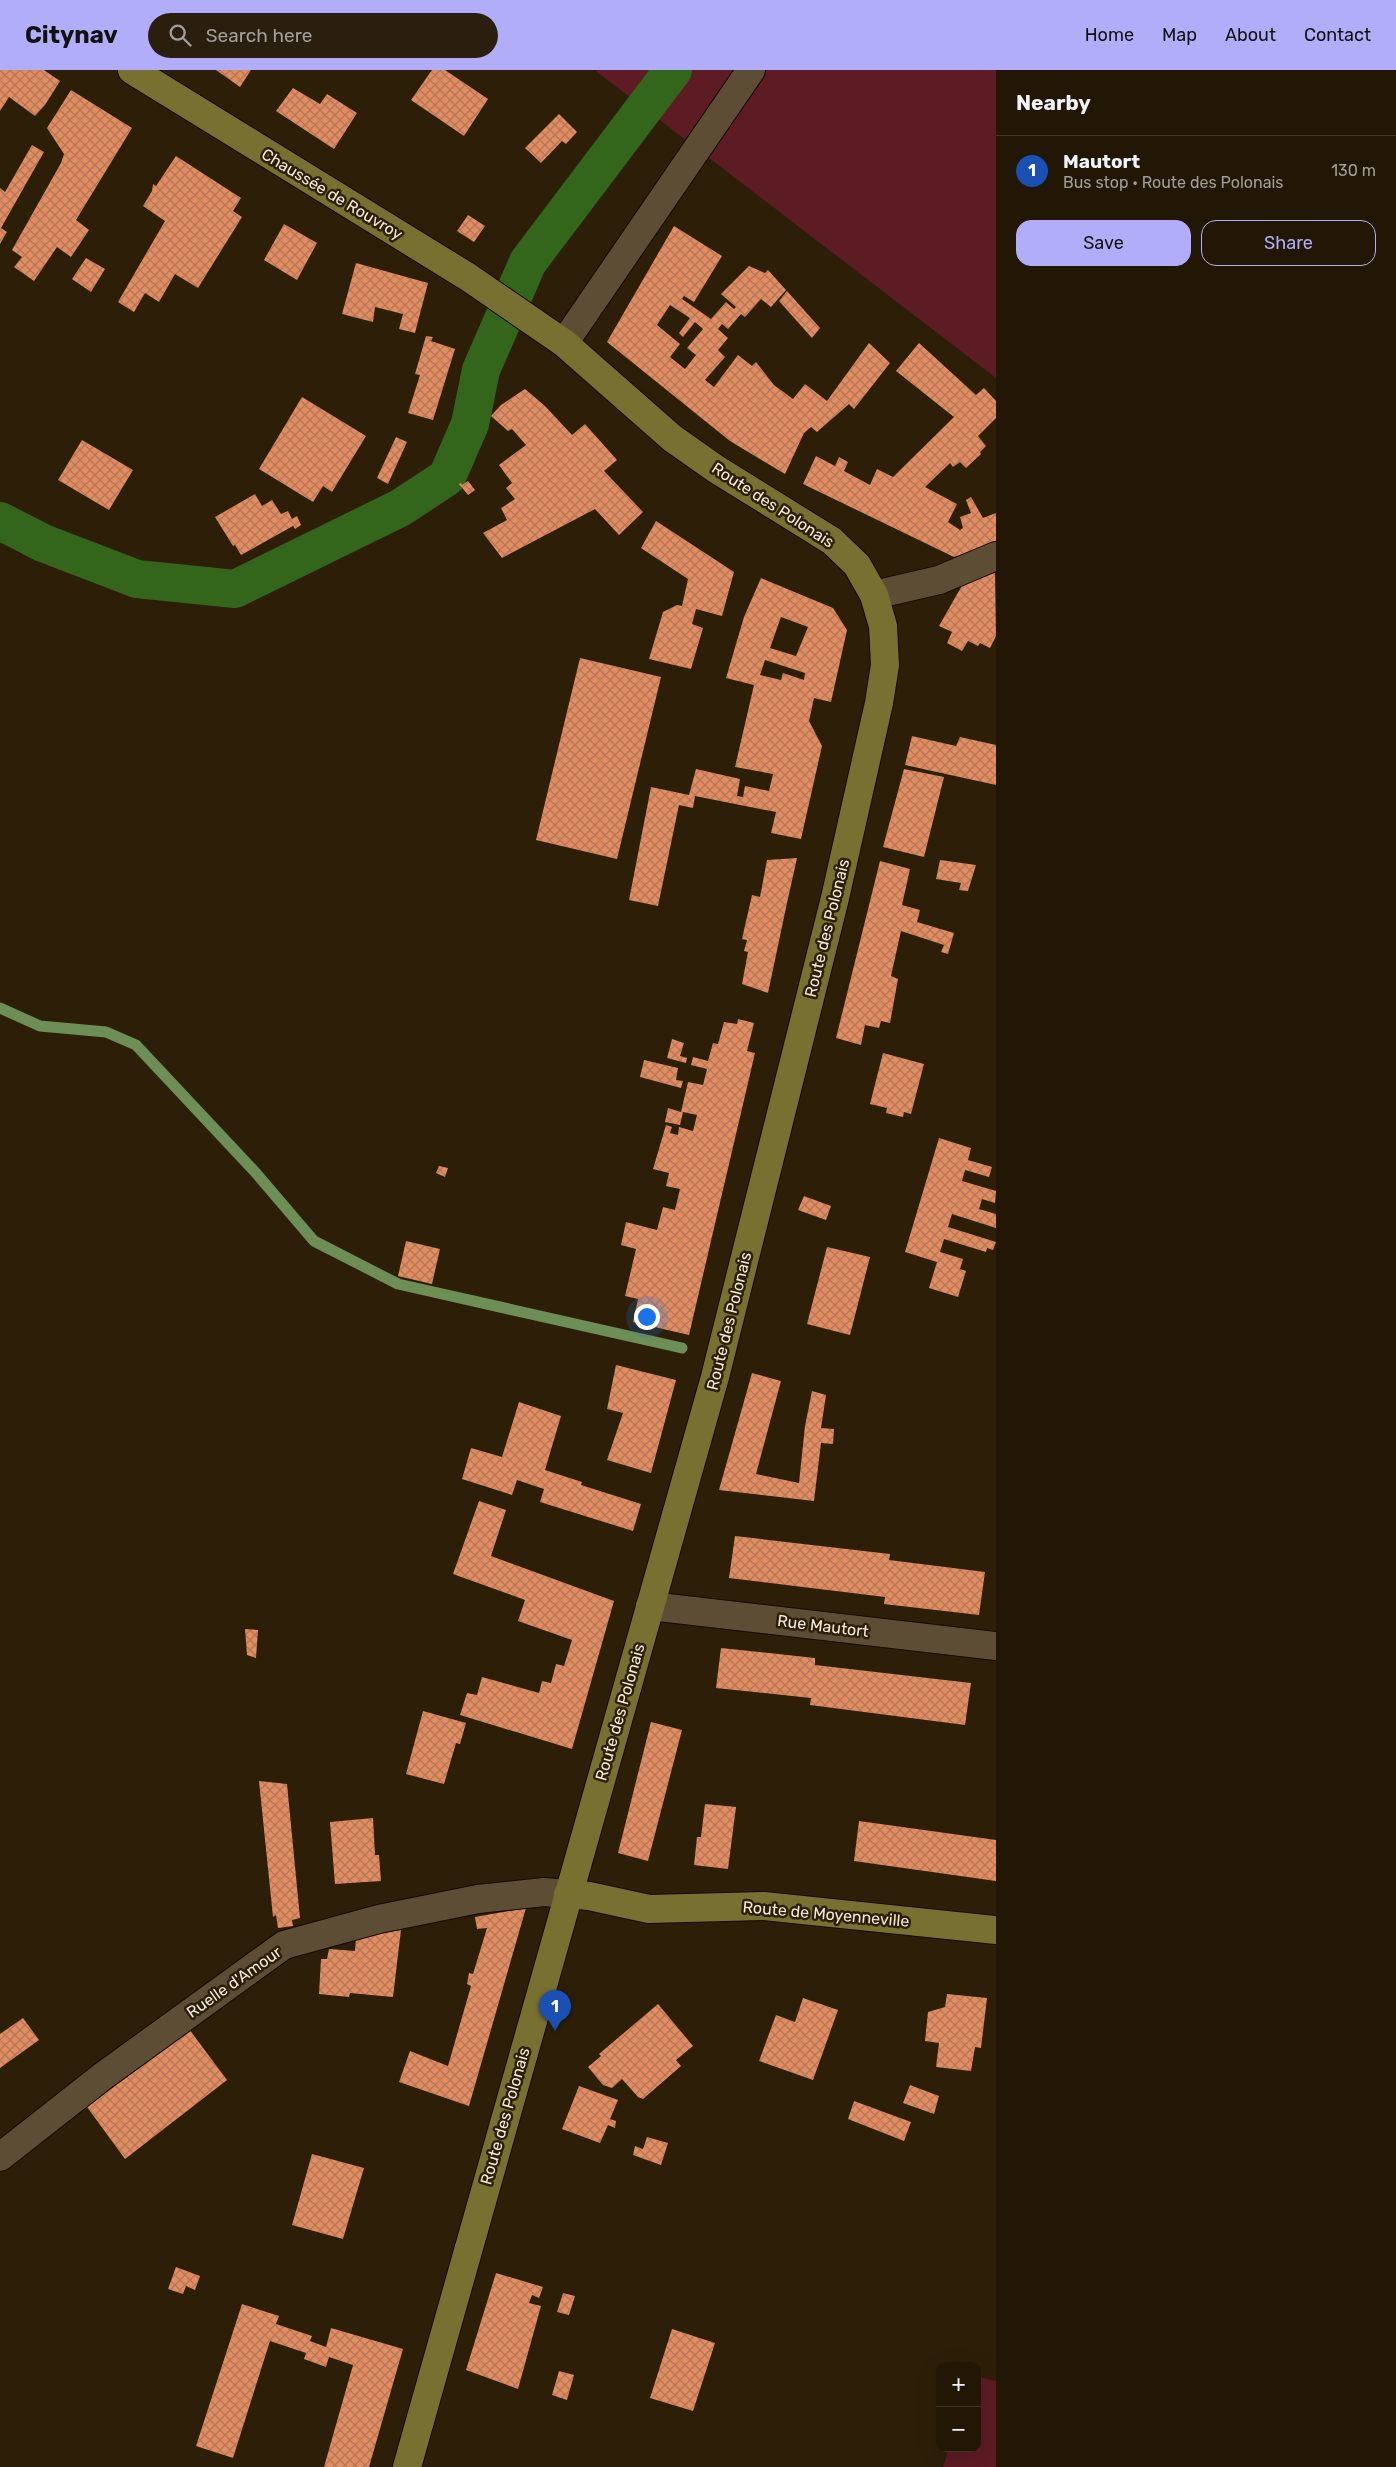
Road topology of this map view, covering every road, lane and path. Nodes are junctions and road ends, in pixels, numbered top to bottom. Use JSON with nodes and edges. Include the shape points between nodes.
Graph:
{"nodes":[{"id":1,"x":132,"y":70,"type":"edge"},
{"id":2,"x":751,"y":70,"type":"edge"},
{"id":3,"x":531,"y":320,"type":"joint"},
{"id":4,"x":564,"y":343,"type":"junction"},
{"id":5,"x":996,"y":556,"type":"edge"},
{"id":6,"x":874,"y":594,"type":"junction"},
{"id":7,"x":650,"y":1606,"type":"junction"},
{"id":8,"x":996,"y":1646,"type":"edge"},
{"id":9,"x":568,"y":1894,"type":"junction"},
{"id":10,"x":996,"y":1930,"type":"edge"},
{"id":11,"x":0,"y":2157,"type":"edge"},
{"id":12,"x":407,"y":2467,"type":"edge"}],
"edges":[{"from":1,"to":3,"type":"main road","name":"Chaussée de Rouvroy","via":[[468,277]]},
{"from":2,"to":4,"type":"street"},
{"from":3,"to":4,"type":"main road","name":"Route des Polonais"},
{"from":4,"to":6,"type":"main road","name":"Route des Polonais","via":[[672,438],[832,541],[857,565]]},
{"from":5,"to":6,"type":"street","via":[[939,580]]},
{"from":6,"to":7,"type":"main road","name":"Route des Polonais","via":[[883,626],[885,665],[879,703],[835,898],[717,1369]]},
{"from":7,"to":8,"type":"street","name":"Rue Mautort"},
{"from":7,"to":9,"type":"main road","name":"Route des Polonais"},
{"from":9,"to":10,"type":"main road","name":"Route de Moyenneville","via":[[649,1909],[764,1906]]},
{"from":9,"to":11,"type":"street","name":"Ruelle d'Amour","via":[[544,1892],[478,1899],[379,1919],[284,1945],[103,2076]]},
{"from":9,"to":12,"type":"main road","name":"Route des Polonais"}]}
